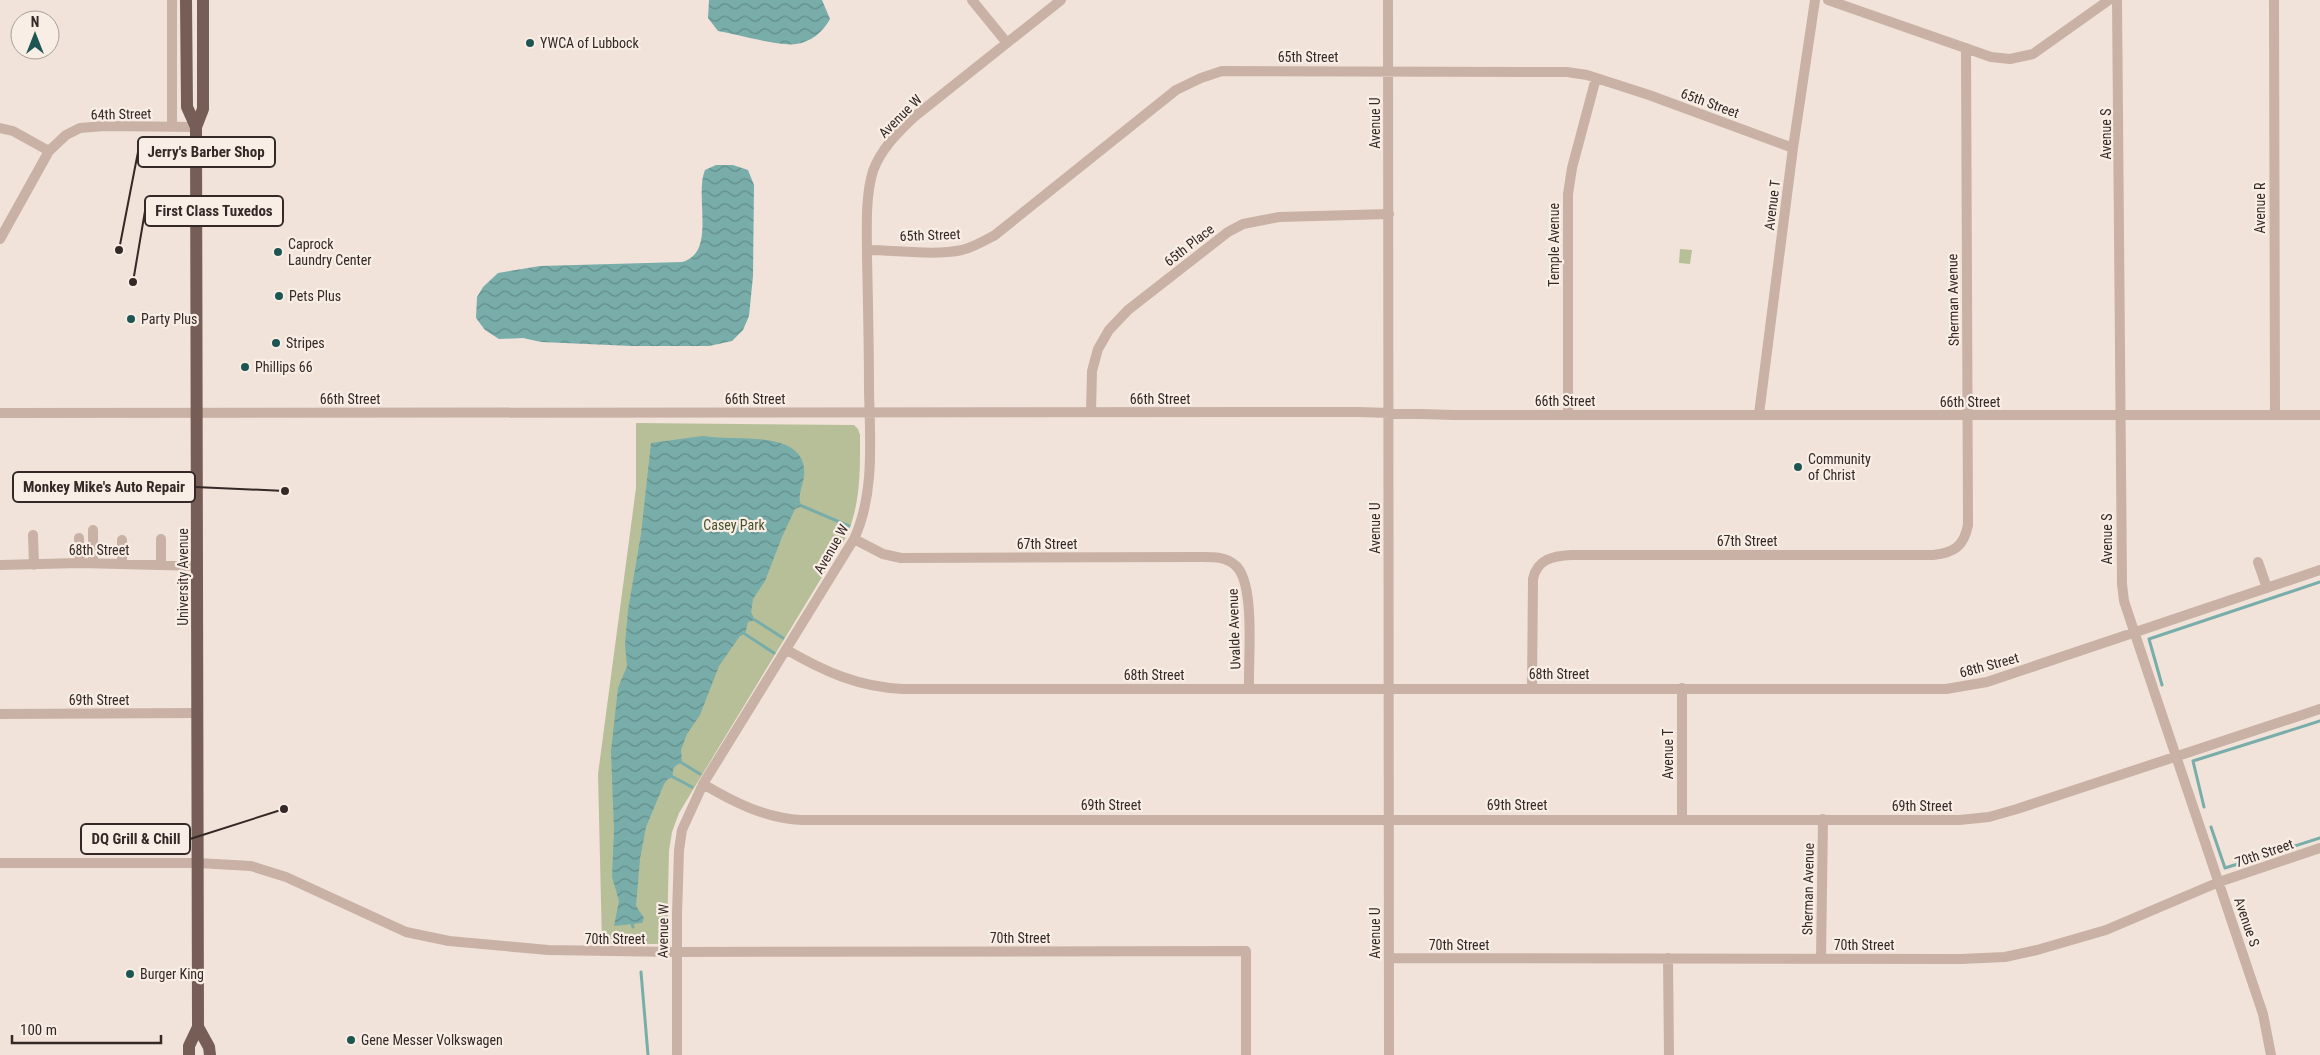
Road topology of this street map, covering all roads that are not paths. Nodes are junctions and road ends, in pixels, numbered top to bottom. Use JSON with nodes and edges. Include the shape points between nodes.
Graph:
{"nodes":[{"id":1,"x":172,"y":0,"type":"edge"},
{"id":2,"x":186,"y":0,"type":"edge"},
{"id":3,"x":203,"y":0,"type":"edge"},
{"id":4,"x":972,"y":0,"type":"edge"},
{"id":5,"x":1061,"y":0,"type":"edge"},
{"id":6,"x":1388,"y":0,"type":"edge"},
{"id":7,"x":1815,"y":0,"type":"edge"},
{"id":8,"x":1828,"y":0,"type":"edge"},
{"id":9,"x":2108,"y":0,"type":"edge"},
{"id":10,"x":2117,"y":0,"type":"edge"},
{"id":11,"x":2274,"y":0,"type":"edge"},
{"id":12,"x":1007,"y":43,"type":"junction"},
{"id":13,"x":1966,"y":48,"type":"junction"},
{"id":14,"x":1388,"y":71,"type":"junction"},
{"id":15,"x":1596,"y":78,"type":"junction"},
{"id":16,"x":172,"y":127,"type":"junction"},
{"id":17,"x":0,"y":128,"type":"edge"},
{"id":18,"x":196,"y":128,"type":"junction"},
{"id":19,"x":1793,"y":148,"type":"junction"},
{"id":20,"x":49,"y":152,"type":"junction"},
{"id":21,"x":1388,"y":214,"type":"junction"},
{"id":22,"x":0,"y":239,"type":"edge"},
{"id":23,"x":867,"y":250,"type":"junction"},
{"id":24,"x":869,"y":412,"type":"junction"},
{"id":25,"x":1091,"y":412,"type":"junction"},
{"id":26,"x":0,"y":413,"type":"edge"},
{"id":27,"x":197,"y":414,"type":"junction"},
{"id":28,"x":1759,"y":414,"type":"junction"},
{"id":29,"x":1389,"y":415,"type":"junction"},
{"id":30,"x":1568,"y":415,"type":"junction"},
{"id":31,"x":2121,"y":415,"type":"junction"},
{"id":32,"x":2320,"y":415,"type":"edge"},
{"id":33,"x":1968,"y":416,"type":"junction"},
{"id":34,"x":2275,"y":416,"type":"junction"},
{"id":35,"x":93,"y":530,"type":"dead end"},
{"id":36,"x":33,"y":536,"type":"dead end"},
{"id":37,"x":79,"y":538,"type":"dead end"},
{"id":38,"x":162,"y":539,"type":"dead end"},
{"id":39,"x":854,"y":539,"type":"junction"},
{"id":40,"x":122,"y":540,"type":"dead end"},
{"id":41,"x":1957,"y":548,"type":"joint"},
{"id":42,"x":2258,"y":562,"type":"dead end"},
{"id":43,"x":80,"y":563,"type":"junction"},
{"id":44,"x":92,"y":563,"type":"junction"},
{"id":45,"x":122,"y":563,"type":"junction"},
{"id":46,"x":0,"y":564,"type":"edge"},
{"id":47,"x":34,"y":564,"type":"junction"},
{"id":48,"x":162,"y":565,"type":"junction"},
{"id":49,"x":198,"y":566,"type":"junction"},
{"id":50,"x":2320,"y":570,"type":"edge"},
{"id":51,"x":1241,"y":571,"type":"joint"},
{"id":52,"x":2267,"y":588,"type":"junction"},
{"id":53,"x":2135,"y":633,"type":"junction"},
{"id":54,"x":787,"y":650,"type":"junction"},
{"id":55,"x":1248,"y":688,"type":"junction"},
{"id":56,"x":1532,"y":688,"type":"junction"},
{"id":57,"x":1682,"y":688,"type":"junction"},
{"id":58,"x":1389,"y":689,"type":"junction"},
{"id":59,"x":2320,"y":709,"type":"edge"},
{"id":60,"x":198,"y":713,"type":"junction"},
{"id":61,"x":0,"y":714,"type":"edge"},
{"id":62,"x":2176,"y":757,"type":"junction"},
{"id":63,"x":703,"y":784,"type":"junction"},
{"id":64,"x":1389,"y":819,"type":"junction"},
{"id":65,"x":1682,"y":820,"type":"junction"},
{"id":66,"x":1823,"y":820,"type":"junction"},
{"id":67,"x":2320,"y":848,"type":"edge"},
{"id":68,"x":0,"y":863,"type":"edge"},
{"id":69,"x":198,"y":863,"type":"junction"},
{"id":70,"x":2219,"y":882,"type":"junction"},
{"id":71,"x":676,"y":952,"type":"junction"},
{"id":72,"x":1389,"y":958,"type":"junction"},
{"id":73,"x":1668,"y":958,"type":"junction"},
{"id":74,"x":1821,"y":959,"type":"junction"},
{"id":75,"x":198,"y":1027,"type":"junction"},
{"id":76,"x":188,"y":1052,"type":"edge"},
{"id":77,"x":210,"y":1055,"type":"edge"},
{"id":78,"x":677,"y":1055,"type":"edge"},
{"id":79,"x":1246,"y":1055,"type":"edge"},
{"id":80,"x":1389,"y":1055,"type":"edge"},
{"id":81,"x":1669,"y":1055,"type":"edge"},
{"id":82,"x":2271,"y":1055,"type":"edge"}],
"edges":[{"from":1,"to":16,"type":"street"},
{"from":2,"to":18,"type":"main road","name":"University Avenue","via":[[187,107]]},
{"from":3,"to":18,"type":"main road","name":"University Avenue","via":[[203,109]]},
{"from":4,"to":12,"type":"street"},
{"from":5,"to":12,"type":"street"},
{"from":6,"to":14,"type":"street","name":"Avenue U"},
{"from":7,"to":19,"type":"street","name":"Avenue T"},
{"from":8,"to":13,"type":"street"},
{"from":9,"to":13,"type":"street","via":[[2026,57],[1991,57]]},
{"from":10,"to":31,"type":"street","name":"Avenue S"},
{"from":11,"to":34,"type":"street","name":"Avenue R"},
{"from":12,"to":23,"type":"street","name":"Avenue W","via":[[893,137],[874,170],[869,190]]},
{"from":13,"to":33,"type":"street","name":"Sherman Avenue"},
{"from":14,"to":15,"type":"street","name":"65th Street","via":[[1567,72]]},
{"from":14,"to":21,"type":"street","name":"Avenue U"},
{"from":14,"to":23,"type":"street","name":"65th Street","via":[[1222,71],[1201,78],[1176,90],[995,236],[962,250]]},
{"from":15,"to":19,"type":"street","name":"65th Street"},
{"from":15,"to":30,"type":"street","name":"Temple Avenue","via":[[1568,194]]},
{"from":16,"to":18,"type":"street","name":"64th Street"},
{"from":16,"to":20,"type":"street","name":"64th Street","via":[[80,128],[66,135]]},
{"from":17,"to":20,"type":"street","via":[[14,131]]},
{"from":18,"to":27,"type":"main road","name":"University Avenue"},
{"from":19,"to":28,"type":"street","name":"Avenue T"},
{"from":20,"to":22,"type":"street"},
{"from":21,"to":25,"type":"street","name":"65th Place","via":[[1279,217],[1243,224],[1228,232],[1128,310],[1109,330],[1098,349],[1092,371]]},
{"from":21,"to":29,"type":"street","name":"Avenue U"},
{"from":23,"to":24,"type":"street","name":"Avenue W"},
{"from":24,"to":25,"type":"street","name":"66th Street"},
{"from":24,"to":27,"type":"street","name":"66th Street"},
{"from":24,"to":39,"type":"street","name":"Avenue W","via":[[868,491]]},
{"from":25,"to":29,"type":"street","name":"66th Street","via":[[1358,412]]},
{"from":26,"to":27,"type":"street","name":"66th Street"},
{"from":27,"to":49,"type":"main road","name":"University Avenue"},
{"from":28,"to":30,"type":"street","name":"66th Street"},
{"from":28,"to":33,"type":"street","name":"66th Street"},
{"from":29,"to":30,"type":"street","name":"66th Street"},
{"from":29,"to":58,"type":"street","name":"Avenue U"},
{"from":31,"to":33,"type":"street","name":"66th Street"},
{"from":31,"to":34,"type":"street","name":"66th Street"},
{"from":31,"to":53,"type":"street","name":"Avenue S","via":[[2121,575],[2124,601]]},
{"from":32,"to":34,"type":"street","name":"66th Street"},
{"from":33,"to":41,"type":"street","name":"Sherman Avenue","via":[[1968,525],[1966,536]]},
{"from":35,"to":44,"type":"street"},
{"from":36,"to":47,"type":"street"},
{"from":37,"to":43,"type":"street"},
{"from":38,"to":48,"type":"street"},
{"from":39,"to":51,"type":"street","name":"67th Street","via":[[882,554],[901,558],[1212,557],[1231,562]]},
{"from":39,"to":54,"type":"street","name":"Avenue W"},
{"from":40,"to":45,"type":"street"},
{"from":41,"to":56,"type":"street","name":"67th Street","via":[[1933,555],[1571,555],[1549,558],[1534,573],[1532,588]]},
{"from":42,"to":52,"type":"street"},
{"from":43,"to":44,"type":"street","name":"68th Street"},
{"from":43,"to":47,"type":"street","name":"68th Street"},
{"from":44,"to":45,"type":"street","name":"68th Street"},
{"from":45,"to":48,"type":"street","name":"68th Street"},
{"from":46,"to":47,"type":"street","name":"68th Street"},
{"from":48,"to":49,"type":"street","name":"68th Street"},
{"from":49,"to":60,"type":"main road","name":"University Avenue"},
{"from":50,"to":52,"type":"street","name":"68th Street"},
{"from":51,"to":55,"type":"street","name":"Uvalde Avenue","via":[[1248,595]]},
{"from":52,"to":53,"type":"street","name":"68th Street"},
{"from":53,"to":57,"type":"street","name":"68th Street","via":[[1987,682],[1959,688]]},
{"from":53,"to":62,"type":"street","name":"Avenue S"},
{"from":54,"to":55,"type":"street","name":"68th Street","via":[[832,675],[885,688]]},
{"from":54,"to":63,"type":"street","name":"Avenue W"},
{"from":55,"to":58,"type":"street","name":"68th Street"},
{"from":56,"to":57,"type":"street","name":"68th Street"},
{"from":56,"to":58,"type":"street","name":"68th Street"},
{"from":57,"to":65,"type":"street","name":"Avenue T"},
{"from":58,"to":64,"type":"street","name":"Avenue U"},
{"from":59,"to":62,"type":"street","name":"69th Street"},
{"from":60,"to":61,"type":"street","name":"69th Street"},
{"from":60,"to":69,"type":"main road","name":"University Avenue"},
{"from":62,"to":66,"type":"street","name":"69th Street","via":[[2017,810],[1989,816],[1959,820]]},
{"from":62,"to":70,"type":"street","name":"Avenue S"},
{"from":63,"to":64,"type":"street","name":"69th Street","via":[[743,806],[776,817],[802,820]]},
{"from":63,"to":71,"type":"street","name":"Avenue W","via":[[682,830],[678,850]]},
{"from":64,"to":65,"type":"street","name":"69th Street"},
{"from":64,"to":72,"type":"street","name":"Avenue U"},
{"from":65,"to":66,"type":"street","name":"69th Street"},
{"from":66,"to":74,"type":"street","name":"Sherman Avenue"},
{"from":67,"to":70,"type":"street","name":"70th Street"},
{"from":68,"to":69,"type":"street","name":"70th Street"},
{"from":69,"to":71,"type":"street","name":"70th Street","via":[[233,864],[267,870],[383,922],[425,937],[548,950]]},
{"from":69,"to":75,"type":"main road","name":"University Avenue"},
{"from":70,"to":74,"type":"street","name":"70th Street","via":[[2106,930],[2005,957]]},
{"from":70,"to":82,"type":"street","name":"Avenue S","via":[[2267,1026]]},
{"from":71,"to":78,"type":"street","name":"Avenue W"},
{"from":71,"to":79,"type":"street","name":"70th Street","via":[[1246,951]]},
{"from":72,"to":73,"type":"street","name":"70th Street"},
{"from":72,"to":80,"type":"street","name":"Avenue U"},
{"from":73,"to":74,"type":"street","name":"70th Street"},
{"from":73,"to":81,"type":"street"},
{"from":75,"to":76,"type":"main road","name":"University Avenue"},
{"from":75,"to":77,"type":"main road","name":"University Avenue"}]}
